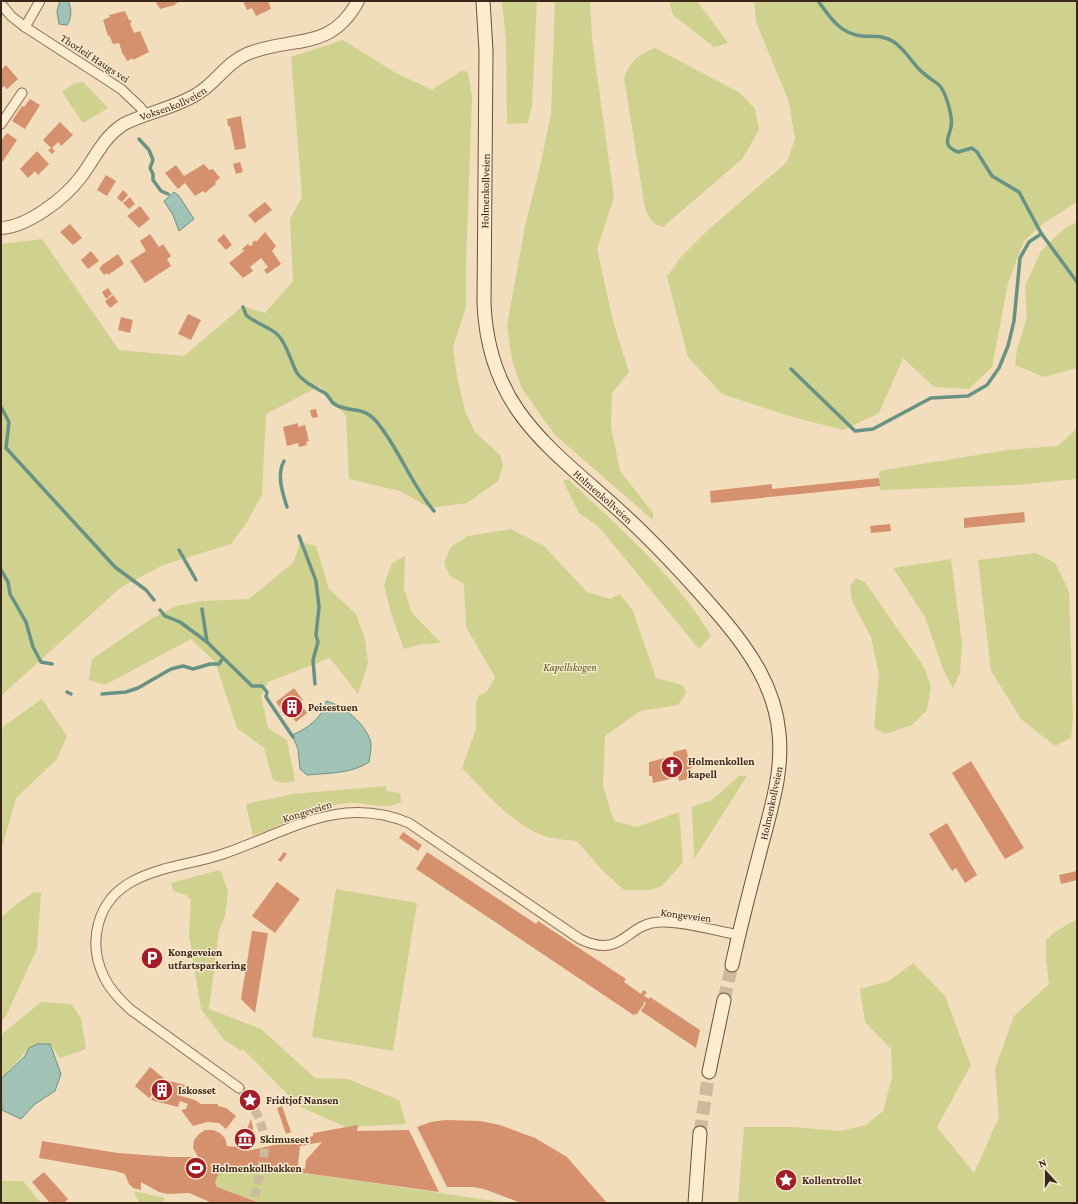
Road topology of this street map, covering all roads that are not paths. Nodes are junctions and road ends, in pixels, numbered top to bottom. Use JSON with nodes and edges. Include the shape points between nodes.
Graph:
{"nodes":[{"id":1,"x":40,"y":1,"type":"edge"},
{"id":2,"x":358,"y":1,"type":"edge"},
{"id":3,"x":483,"y":1,"type":"edge"},
{"id":4,"x":1,"y":4,"type":"edge"},
{"id":5,"x":25,"y":27,"type":"junction"},
{"id":6,"x":22,"y":93,"type":"dead end"},
{"id":7,"x":146,"y":115,"type":"junction"},
{"id":8,"x":1,"y":124,"type":"edge"},
{"id":9,"x":1,"y":228,"type":"edge"},
{"id":10,"x":739,"y":935,"type":"junction"},
{"id":11,"x":732,"y":965,"type":"tunnel mouth"},
{"id":12,"x":724,"y":1000,"type":"tunnel mouth"},
{"id":13,"x":709,"y":1072,"type":"tunnel mouth"},
{"id":14,"x":239,"y":1088,"type":"tunnel mouth"},
{"id":15,"x":700,"y":1133,"type":"tunnel mouth"},
{"id":16,"x":695,"y":1203,"type":"edge"}],
"edges":[{"from":1,"to":5,"type":"street"},
{"from":2,"to":7,"type":"street","name":"Voksenkollveien","via":[[346,20],[329,33],[248,54],[236,60],[200,93],[187,101]]},
{"from":3,"to":10,"type":"main road","name":"Holmenkollveien","via":[[486,51],[485,312],[497,372],[520,415],[543,443],[661,550],[731,630],[762,674],[774,706],[780,745],[778,777]]},
{"from":4,"to":5,"type":"street","name":"Thorleif Haugs vei"},
{"from":5,"to":7,"type":"street","name":"Thorleif Haugs vei","via":[[121,89]]},
{"from":6,"to":8,"type":"street"},
{"from":7,"to":9,"type":"street","name":"Voksenkollveien","via":[[124,124],[109,135],[81,178],[66,192],[22,223]]},
{"from":10,"to":11,"type":"main road","name":"Holmenkollveien"},
{"from":10,"to":14,"type":"street","name":"Kongeveien","via":[[660,922],[642,927],[614,944],[592,945],[409,823],[388,815],[369,812],[347,812],[323,817],[222,855],[139,878],[115,894],[104,908],[99,921],[96,936],[97,959],[104,977],[117,997],[131,1010]]},
{"from":12,"to":13,"type":"main road"},
{"from":15,"to":16,"type":"main road"}]}
